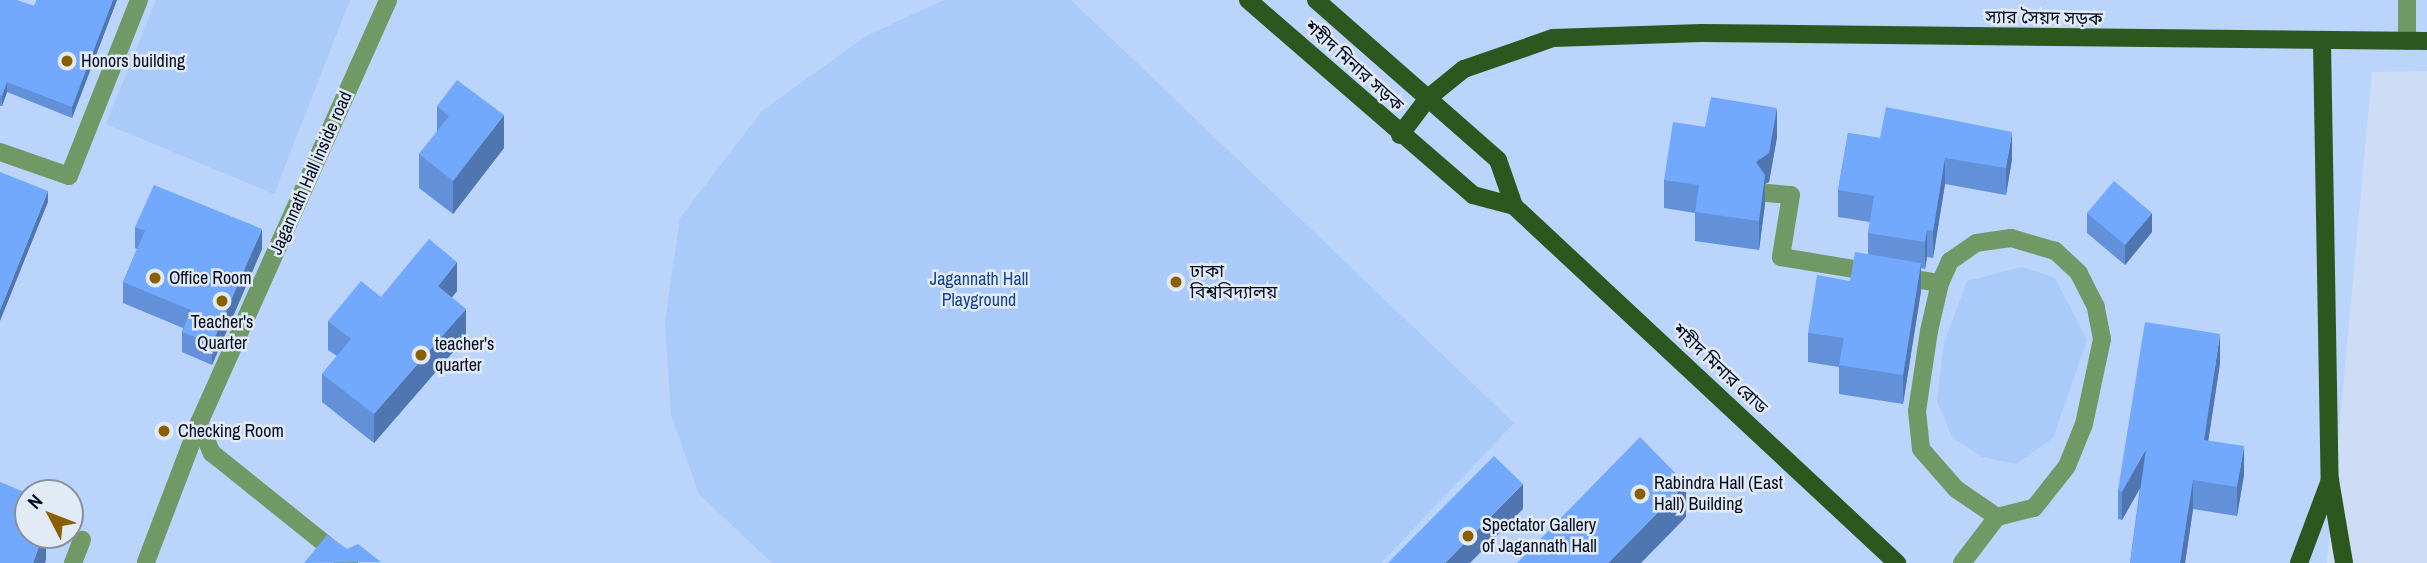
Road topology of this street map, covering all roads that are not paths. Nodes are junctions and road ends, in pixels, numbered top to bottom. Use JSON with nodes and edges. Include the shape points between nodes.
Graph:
{"nodes":[{"id":1,"x":139,"y":0,"type":"edge"},
{"id":2,"x":388,"y":0,"type":"edge"},
{"id":3,"x":1248,"y":0,"type":"edge"},
{"id":4,"x":1316,"y":0,"type":"edge"},
{"id":5,"x":2407,"y":0,"type":"edge"},
{"id":6,"x":2407,"y":41,"type":"junction"},
{"id":7,"x":2427,"y":41,"type":"edge"},
{"id":8,"x":2322,"y":43,"type":"junction"},
{"id":9,"x":1428,"y":98,"type":"junction"},
{"id":10,"x":1400,"y":135,"type":"junction"},
{"id":11,"x":0,"y":152,"type":"edge"},
{"id":12,"x":1767,"y":193,"type":"edge"},
{"id":13,"x":1514,"y":206,"type":"junction"},
{"id":14,"x":1940,"y":283,"type":"junction"},
{"id":15,"x":199,"y":423,"type":"junction"},
{"id":16,"x":2330,"y":480,"type":"junction"},
{"id":17,"x":1997,"y":517,"type":"junction"},
{"id":18,"x":145,"y":562,"type":"edge"},
{"id":19,"x":349,"y":563,"type":"edge"},
{"id":20,"x":1898,"y":563,"type":"edge"},
{"id":21,"x":1962,"y":563,"type":"edge"},
{"id":22,"x":2299,"y":563,"type":"edge"},
{"id":23,"x":2344,"y":563,"type":"edge"}],
"edges":[{"from":1,"to":11,"type":"street","via":[[69,176]]},
{"from":2,"to":15,"type":"street","name":"Jagannath Hall inside road"},
{"from":3,"to":10,"type":"main road","name":"শহীদ মিনার সড়ক"},
{"from":4,"to":9,"type":"main road","name":"শহীদ মিনার সড়ক"},
{"from":5,"to":6,"type":"street"},
{"from":6,"to":7,"type":"main road","name":"স্যার সৈয়দ সড়ক"},
{"from":6,"to":8,"type":"main road","name":"স্যার সৈয়দ সড়ক"},
{"from":8,"to":9,"type":"main road","name":"স্যার সৈয়দ সড়ক","via":[[1701,33],[1553,38],[1464,69]]},
{"from":8,"to":16,"type":"main road"},
{"from":9,"to":10,"type":"main road","name":"স্যার সৈয়দ সড়ক"},
{"from":9,"to":13,"type":"main road","name":"শহীদ মিনার রোড","via":[[1498,160]]},
{"from":10,"to":13,"type":"main road","name":"শহীদ মিনার রোড","via":[[1473,195]]},
{"from":12,"to":14,"type":"street","via":[[1791,195],[1780,257]]},
{"from":13,"to":20,"type":"main road","name":"শহীদ মিনার রোড"},
{"from":14,"to":17,"type":"street","via":[[1917,411],[1922,449],[1956,489]]},
{"from":14,"to":17,"type":"street","via":[[1950,261],[1976,243],[2011,237],[2055,251],[2079,273],[2096,307],[2102,339],[2084,424],[2067,466],[2035,508]]},
{"from":15,"to":18,"type":"street","name":"Jagannath Hall inside road"},
{"from":15,"to":19,"type":"street","via":[[212,453]]},
{"from":16,"to":22,"type":"main road"},
{"from":16,"to":23,"type":"main road"},
{"from":17,"to":21,"type":"street"}]}
